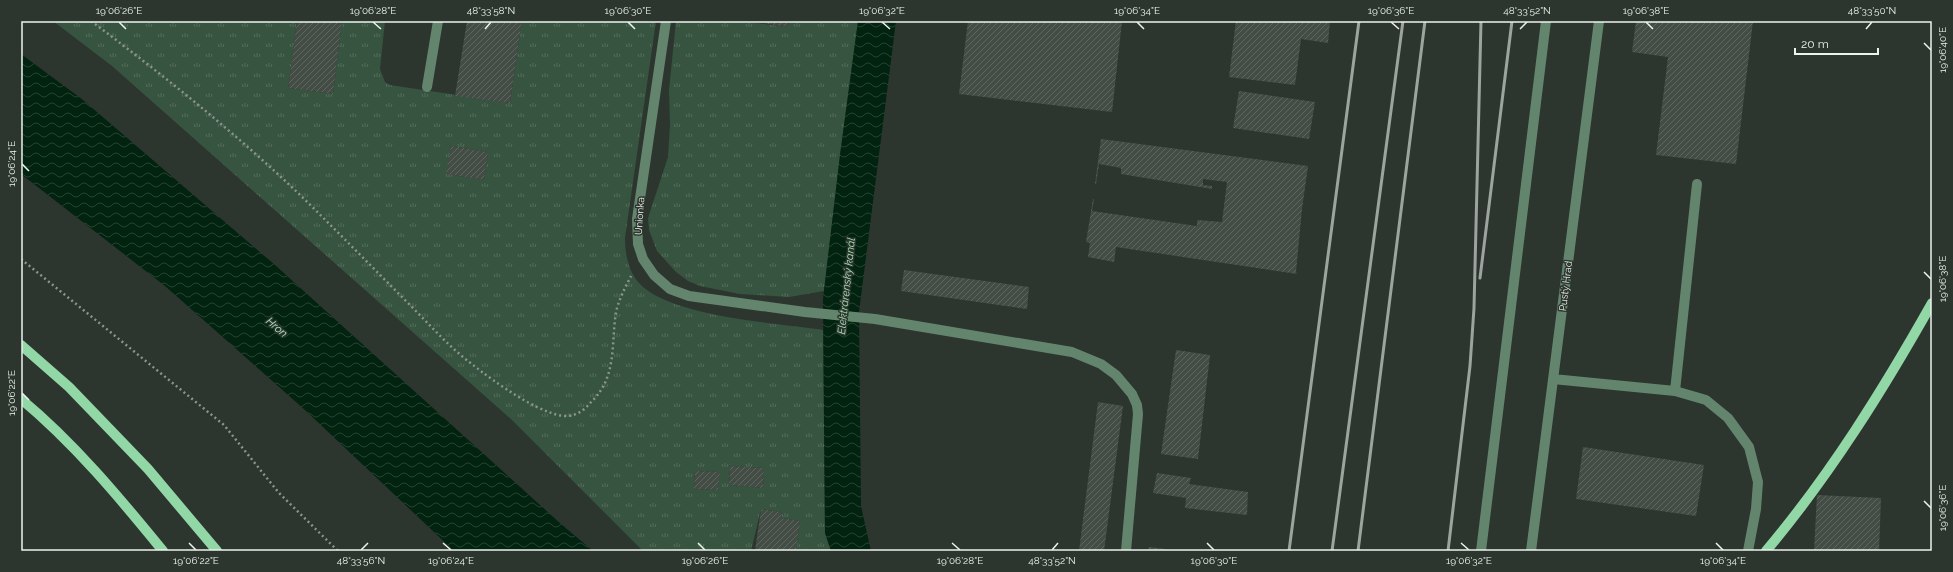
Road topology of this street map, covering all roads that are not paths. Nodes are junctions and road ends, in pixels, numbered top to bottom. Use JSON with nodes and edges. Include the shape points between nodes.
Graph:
{"nodes":[{"id":1,"x":438,"y":21,"type":"edge"},
{"id":2,"x":666,"y":21,"type":"edge"},
{"id":3,"x":1546,"y":21,"type":"edge"},
{"id":4,"x":1599,"y":21,"type":"edge"},
{"id":5,"x":427,"y":87,"type":"dead end"},
{"id":6,"x":1697,"y":184,"type":"dead end"},
{"id":7,"x":1932,"y":303,"type":"edge"},
{"id":8,"x":21,"y":345,"type":"edge"},
{"id":9,"x":1553,"y":379,"type":"junction"},
{"id":10,"x":1675,"y":391,"type":"junction"},
{"id":11,"x":21,"y":399,"type":"edge"},
{"id":12,"x":163,"y":551,"type":"edge"},
{"id":13,"x":217,"y":551,"type":"edge"},
{"id":14,"x":1126,"y":551,"type":"edge"},
{"id":15,"x":1481,"y":551,"type":"edge"},
{"id":16,"x":1531,"y":551,"type":"edge"},
{"id":17,"x":1748,"y":551,"type":"edge"},
{"id":18,"x":1766,"y":551,"type":"edge"}],
"edges":[{"from":1,"to":5,"type":"lane"},
{"from":2,"to":14,"type":"lane","name":"Unionka","via":[[637,219],[638,244],[642,259],[654,275],[670,288],[689,296],[876,320],[1059,348],[1101,364],[1116,375],[1132,394],[1137,405]]},
{"from":3,"to":15,"type":"lane"},
{"from":4,"to":9,"type":"lane","name":"Pustý Hrad"},
{"from":6,"to":10,"type":"lane"},
{"from":7,"to":18,"type":"main road","via":[[1889,378],[1846,443],[1791,521]]},
{"from":8,"to":13,"type":"main road","via":[[69,387],[148,469]]},
{"from":9,"to":10,"type":"lane"},
{"from":9,"to":16,"type":"lane","name":"Pustý Hrad"},
{"from":10,"to":17,"type":"lane","via":[[1706,400],[1728,418],[1749,447],[1758,482]]},
{"from":11,"to":12,"type":"main road","via":[[42,416],[120,498]]}]}
